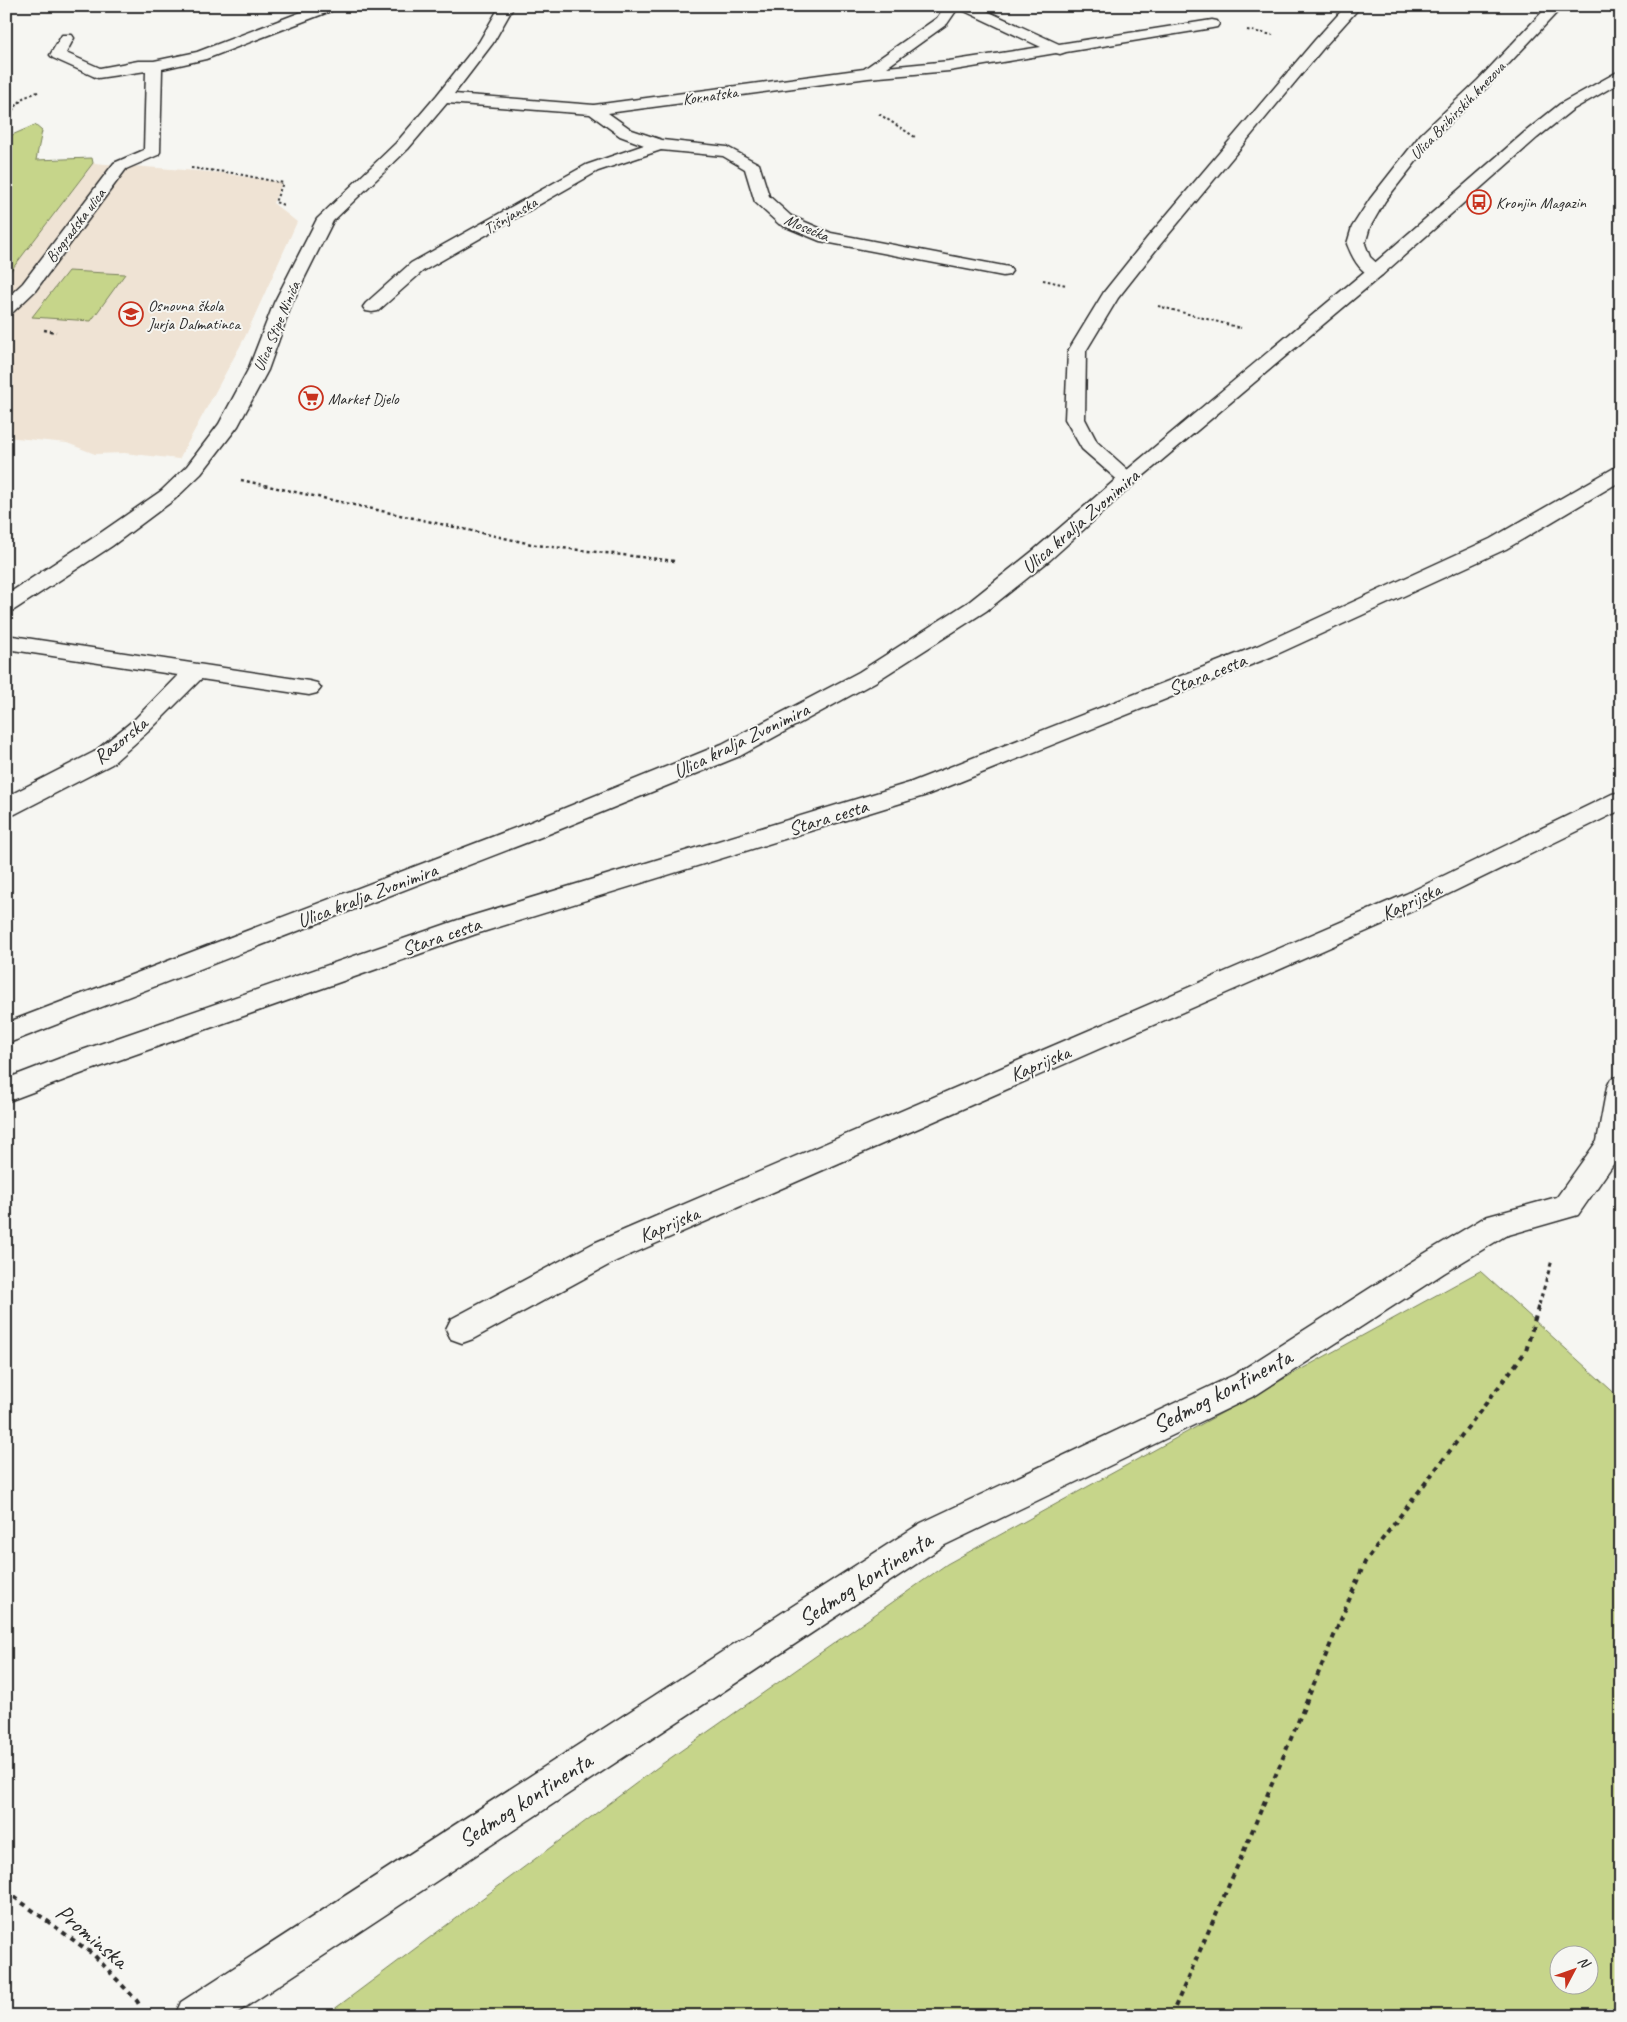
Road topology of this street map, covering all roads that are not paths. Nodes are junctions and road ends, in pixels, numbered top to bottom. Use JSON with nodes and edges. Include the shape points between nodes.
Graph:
{"nodes":[{"id":1,"x":332,"y":6,"type":"edge"},
{"id":2,"x":507,"y":6,"type":"edge"},
{"id":3,"x":952,"y":6,"type":"edge"},
{"id":4,"x":993,"y":6,"type":"edge"},
{"id":5,"x":1354,"y":6,"type":"edge"},
{"id":6,"x":1556,"y":6,"type":"edge"},
{"id":7,"x":969,"y":9,"type":"edge"},
{"id":8,"x":1212,"y":24,"type":"road end"},
{"id":9,"x":67,"y":38,"type":"dead end"},
{"id":10,"x":1060,"y":50,"type":"junction"},
{"id":11,"x":154,"y":66,"type":"junction"},
{"id":12,"x":868,"y":73,"type":"junction"},
{"id":13,"x":1621,"y":75,"type":"edge"},
{"id":14,"x":443,"y":98,"type":"junction"},
{"id":15,"x":594,"y":110,"type":"junction"},
{"id":16,"x":660,"y":145,"type":"junction"},
{"id":17,"x":1003,"y":271,"type":"dead end"},
{"id":18,"x":1376,"y":271,"type":"junction"},
{"id":19,"x":372,"y":307,"type":"dead end"},
{"id":20,"x":6,"y":309,"type":"edge"},
{"id":21,"x":1621,"y":472,"type":"edge"},
{"id":22,"x":1128,"y":479,"type":"junction"},
{"id":23,"x":6,"y":581,"type":"edge"},
{"id":24,"x":37,"y":586,"type":"junction"},
{"id":25,"x":6,"y":606,"type":"edge"},
{"id":26,"x":6,"y":642,"type":"edge"},
{"id":27,"x":196,"y":670,"type":"junction"},
{"id":28,"x":309,"y":688,"type":"dead end"},
{"id":29,"x":1621,"y":800,"type":"edge"},
{"id":30,"x":6,"y":808,"type":"edge"},
{"id":31,"x":6,"y":1034,"type":"edge"},
{"id":32,"x":1621,"y":1087,"type":"edge"},
{"id":33,"x":6,"y":1091,"type":"edge"},
{"id":34,"x":462,"y":1329,"type":"dead end"},
{"id":35,"x":196,"y":2016,"type":"edge"}],
"edges":[{"from":1,"to":11,"type":"street","via":[[201,56]]},
{"from":2,"to":14,"type":"street","name":"Ulica Stipe Ninića","via":[[486,43]]},
{"from":3,"to":12,"type":"street","name":"Kornatska","via":[[942,21]]},
{"from":4,"to":7,"type":"street"},
{"from":5,"to":22,"type":"street","via":[[1110,296],[1077,350],[1075,420],[1089,445]]},
{"from":6,"to":18,"type":"street","name":"Ulica Bribirskih knezova","via":[[1427,137],[1378,199],[1361,227],[1356,244],[1362,259]]},
{"from":7,"to":10,"type":"street"},
{"from":8,"to":10,"type":"street"},
{"from":9,"to":11,"type":"street","via":[[58,55],[98,74]]},
{"from":10,"to":12,"type":"street","via":[[949,66]]},
{"from":11,"to":20,"type":"street","name":"Biogradska ulica","via":[[152,152],[120,166],[29,287]]},
{"from":12,"to":15,"type":"street","name":"Kornatska"},
{"from":13,"to":18,"type":"street","name":"Ulica kralja Zvonimira","via":[[1552,118]]},
{"from":14,"to":15,"type":"street","name":"Kornatska"},
{"from":14,"to":24,"type":"street","name":"Ulica Stipe Ninića","via":[[402,146],[326,220],[283,303],[258,370],[228,426],[194,470],[168,495]]},
{"from":15,"to":16,"type":"street","name":"Mosećka","via":[[626,133]]},
{"from":16,"to":17,"type":"street","name":"Mosećka","via":[[727,152],[753,166],[761,198],[785,220],[826,237]]},
{"from":16,"to":19,"type":"street","name":"Tišnjanska","via":[[592,168],[417,266]]},
{"from":18,"to":22,"type":"street","name":"Ulica kralja Zvonimira"},
{"from":21,"to":33,"type":"street","name":"Stara cesta","via":[[1498,544],[1265,651],[918,789],[467,927]]},
{"from":22,"to":31,"type":"street","name":"Ulica kralja Zvonimira","via":[[978,606],[867,677],[731,750],[532,831]]},
{"from":23,"to":24,"type":"street"},
{"from":24,"to":25,"type":"street","name":"Ulica Stipe Ninića"},
{"from":26,"to":27,"type":"street"},
{"from":27,"to":28,"type":"street"},
{"from":27,"to":30,"type":"street","name":"Razorska","via":[[143,724],[103,758]]},
{"from":29,"to":34,"type":"street","name":"Kaprijska","via":[[1415,900],[604,1252]]},
{"from":32,"to":35,"type":"street","name":"Sedmog kontinenta","via":[[1611,1144],[1567,1206],[1496,1226],[1245,1385],[933,1534]]}]}
